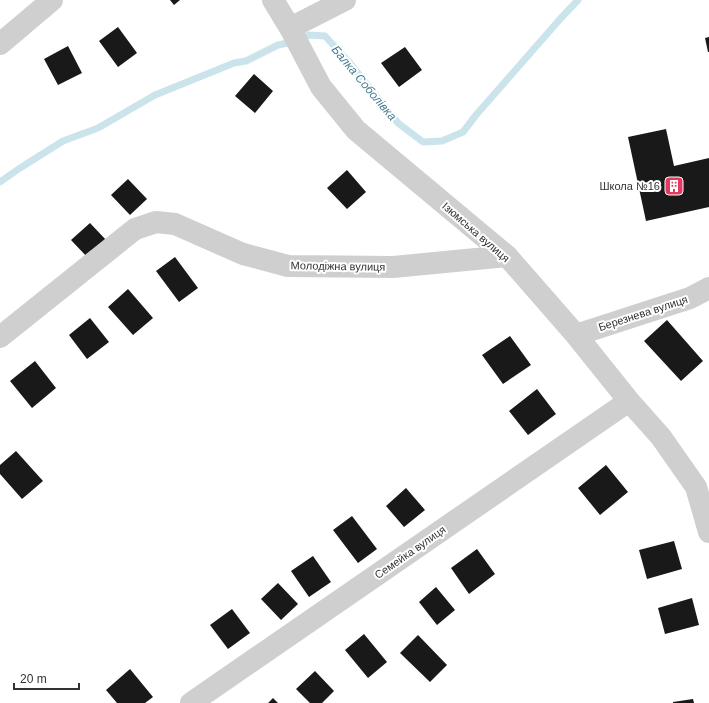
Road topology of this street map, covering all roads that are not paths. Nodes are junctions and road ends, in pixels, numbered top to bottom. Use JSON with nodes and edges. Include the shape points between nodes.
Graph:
{"nodes":[{"id":1,"x":52,"y":0,"type":"edge"},
{"id":2,"x":273,"y":0,"type":"edge"},
{"id":3,"x":345,"y":0,"type":"edge"},
{"id":4,"x":290,"y":28,"type":"junction"},
{"id":5,"x":0,"y":44,"type":"edge"},
{"id":6,"x":507,"y":256,"type":"junction"},
{"id":7,"x":709,"y":288,"type":"edge"},
{"id":8,"x":576,"y":335,"type":"junction"},
{"id":9,"x":0,"y":337,"type":"edge"},
{"id":10,"x":629,"y":401,"type":"junction"},
{"id":11,"x":709,"y":532,"type":"edge"},
{"id":12,"x":192,"y":703,"type":"edge"}],
"edges":[{"from":1,"to":5,"type":"street"},
{"from":2,"to":4,"type":"street","name":"Ізюмська вулиця"},
{"from":3,"to":4,"type":"street"},
{"from":4,"to":6,"type":"street","name":"Ізюмська вулиця","via":[[321,87],[356,130]]},
{"from":6,"to":8,"type":"street","name":"Ізюмська вулиця"},
{"from":6,"to":9,"type":"street","name":"Молодіжна вулиця","via":[[393,267],[288,266],[243,254],[175,224],[156,222],[135,229]]},
{"from":7,"to":8,"type":"street","name":"Березнева вулиця","via":[[690,298]]},
{"from":8,"to":10,"type":"street","name":"Ізюмська вулиця"},
{"from":10,"to":11,"type":"street","name":"Ізюмська вулиця","via":[[661,437],[696,487]]},
{"from":10,"to":12,"type":"street","name":"Семейка вулиця"}]}
